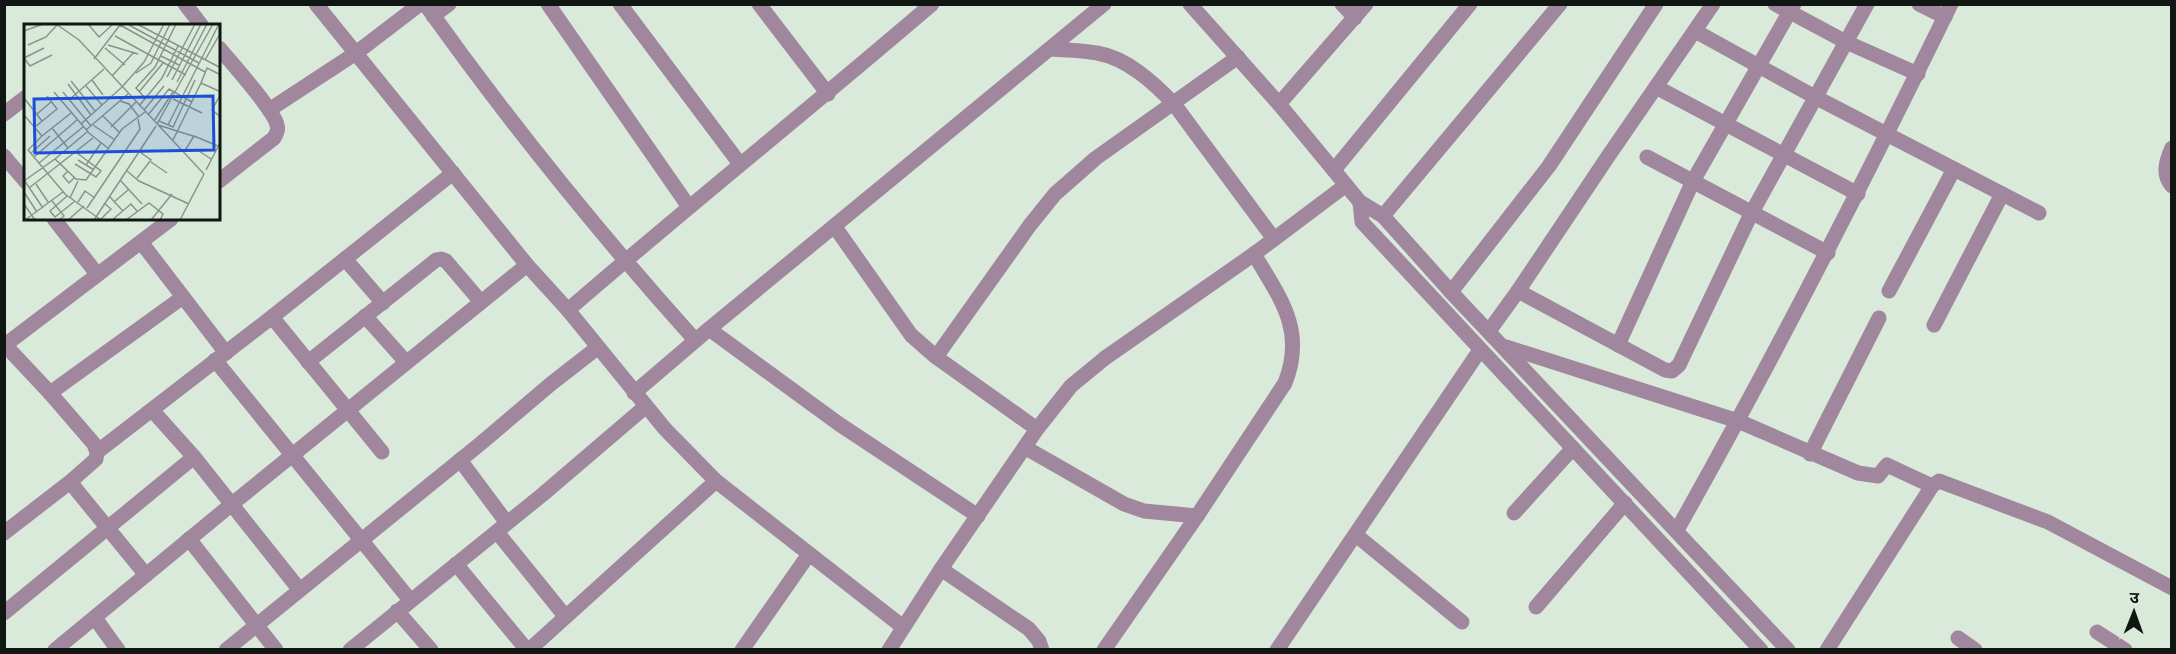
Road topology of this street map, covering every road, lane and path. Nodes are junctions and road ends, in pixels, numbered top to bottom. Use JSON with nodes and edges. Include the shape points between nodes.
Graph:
{"nodes":[{"id":1,"x":185,"y":4,"type":"edge"},
{"id":2,"x":316,"y":4,"type":"edge"},
{"id":3,"x":449,"y":4,"type":"edge"},
{"id":4,"x":548,"y":4,"type":"edge"},
{"id":5,"x":621,"y":4,"type":"edge"},
{"id":6,"x":759,"y":4,"type":"edge"},
{"id":7,"x":932,"y":4,"type":"edge"},
{"id":8,"x":1104,"y":4,"type":"edge"},
{"id":9,"x":1190,"y":4,"type":"edge"},
{"id":10,"x":1342,"y":4,"type":"edge"},
{"id":11,"x":1366,"y":4,"type":"edge"},
{"id":12,"x":1470,"y":4,"type":"edge"},
{"id":13,"x":1560,"y":4,"type":"edge"},
{"id":14,"x":1656,"y":4,"type":"edge"},
{"id":15,"x":1713,"y":4,"type":"edge"},
{"id":16,"x":1774,"y":4,"type":"edge"},
{"id":17,"x":1866,"y":4,"type":"edge"},
{"id":18,"x":1919,"y":4,"type":"edge"},
{"id":19,"x":426,"y":8,"type":"edge"},
{"id":20,"x":1792,"y":9,"type":"edge"},
{"id":21,"x":1948,"y":11,"type":"edge"},
{"id":22,"x":1355,"y":18,"type":"junction"},
{"id":23,"x":200,"y":24,"type":"edge"},
{"id":24,"x":1695,"y":31,"type":"junction"},
{"id":25,"x":1846,"y":42,"type":"junction"},
{"id":26,"x":220,"y":49,"type":"edge"},
{"id":27,"x":1051,"y":49,"type":"junction"},
{"id":28,"x":356,"y":53,"type":"junction"},
{"id":29,"x":1238,"y":57,"type":"junction"},
{"id":30,"x":1759,"y":65,"type":"junction"},
{"id":31,"x":1917,"y":74,"type":"junction"},
{"id":32,"x":1656,"y":87,"type":"junction"},
{"id":33,"x":828,"y":94,"type":"junction"},
{"id":34,"x":1815,"y":97,"type":"junction"},
{"id":35,"x":24,"y":99,"type":"edge"},
{"id":36,"x":1174,"y":104,"type":"junction"},
{"id":37,"x":1279,"y":104,"type":"junction"},
{"id":38,"x":269,"y":110,"type":"junction"},
{"id":39,"x":4,"y":114,"type":"edge"},
{"id":40,"x":1727,"y":124,"type":"junction"},
{"id":41,"x":1887,"y":135,"type":"junction"},
{"id":42,"x":2172,"y":148,"type":"edge"},
{"id":43,"x":1783,"y":153,"type":"junction"},
{"id":44,"x":4,"y":156,"type":"edge"},
{"id":45,"x":1647,"y":157,"type":"dead end"},
{"id":46,"x":740,"y":164,"type":"junction"},
{"id":47,"x":1954,"y":169,"type":"junction"},
{"id":48,"x":1334,"y":170,"type":"junction"},
{"id":49,"x":453,"y":173,"type":"junction"},
{"id":50,"x":24,"y":180,"type":"edge"},
{"id":51,"x":220,"y":180,"type":"edge"},
{"id":52,"x":1693,"y":181,"type":"junction"},
{"id":53,"x":1346,"y":185,"type":"junction"},
{"id":54,"x":2172,"y":186,"type":"edge"},
{"id":55,"x":1858,"y":194,"type":"junction"},
{"id":56,"x":2002,"y":194,"type":"junction"},
{"id":57,"x":1360,"y":202,"type":"junction"},
{"id":58,"x":689,"y":207,"type":"junction"},
{"id":59,"x":2039,"y":213,"type":"dead end"},
{"id":60,"x":1751,"y":214,"type":"junction"},
{"id":61,"x":1383,"y":216,"type":"junction"},
{"id":62,"x":55,"y":220,"type":"edge"},
{"id":63,"x":170,"y":220,"type":"edge"},
{"id":64,"x":835,"y":227,"type":"junction"},
{"id":65,"x":1275,"y":239,"type":"junction"},
{"id":66,"x":141,"y":242,"type":"junction"},
{"id":67,"x":1827,"y":253,"type":"junction"},
{"id":68,"x":1254,"y":254,"type":"junction"},
{"id":69,"x":345,"y":259,"type":"junction"},
{"id":70,"x":625,"y":261,"type":"junction"},
{"id":71,"x":527,"y":265,"type":"junction"},
{"id":72,"x":98,"y":274,"type":"junction"},
{"id":73,"x":1518,"y":291,"type":"junction"},
{"id":74,"x":1889,"y":291,"type":"dead end"},
{"id":75,"x":1451,"y":292,"type":"junction"},
{"id":76,"x":183,"y":297,"type":"junction"},
{"id":77,"x":481,"y":302,"type":"junction"},
{"id":78,"x":383,"y":303,"type":"junction"},
{"id":79,"x":568,"y":310,"type":"junction"},
{"id":80,"x":365,"y":316,"type":"junction"},
{"id":81,"x":272,"y":317,"type":"junction"},
{"id":82,"x":1879,"y":318,"type":"dead end"},
{"id":83,"x":1934,"y":325,"type":"dead end"},
{"id":84,"x":709,"y":329,"type":"junction"},
{"id":85,"x":1489,"y":332,"type":"junction"},
{"id":86,"x":695,"y":340,"type":"junction"},
{"id":87,"x":5,"y":344,"type":"edge"},
{"id":88,"x":1618,"y":345,"type":"junction"},
{"id":89,"x":1503,"y":346,"type":"junction"},
{"id":90,"x":597,"y":348,"type":"junction"},
{"id":91,"x":1480,"y":350,"type":"junction"},
{"id":92,"x":221,"y":357,"type":"junction"},
{"id":93,"x":936,"y":357,"type":"junction"},
{"id":94,"x":308,"y":362,"type":"junction"},
{"id":95,"x":406,"y":363,"type":"junction"},
{"id":96,"x":50,"y":393,"type":"junction"},
{"id":97,"x":634,"y":393,"type":"junction"},
{"id":98,"x":645,"y":407,"type":"junction"},
{"id":99,"x":152,"y":410,"type":"junction"},
{"id":100,"x":347,"y":411,"type":"junction"},
{"id":101,"x":1738,"y":421,"type":"junction"},
{"id":102,"x":1037,"y":429,"type":"junction"},
{"id":103,"x":1026,"y":448,"type":"junction"},
{"id":104,"x":1573,"y":448,"type":"junction"},
{"id":105,"x":97,"y":452,"type":"junction"},
{"id":106,"x":381,"y":452,"type":"dead end"},
{"id":107,"x":1810,"y":454,"type":"junction"},
{"id":108,"x":292,"y":456,"type":"junction"},
{"id":109,"x":194,"y":457,"type":"junction"},
{"id":110,"x":460,"y":460,"type":"junction"},
{"id":111,"x":716,"y":481,"type":"junction"},
{"id":112,"x":70,"y":482,"type":"junction"},
{"id":113,"x":1932,"y":486,"type":"junction"},
{"id":114,"x":1625,"y":503,"type":"junction"},
{"id":115,"x":232,"y":504,"type":"junction"},
{"id":116,"x":1514,"y":513,"type":"dead end"},
{"id":117,"x":978,"y":516,"type":"junction"},
{"id":118,"x":1197,"y":516,"type":"junction"},
{"id":119,"x":108,"y":527,"type":"junction"},
{"id":120,"x":502,"y":527,"type":"junction"},
{"id":121,"x":1677,"y":530,"type":"junction"},
{"id":122,"x":4,"y":534,"type":"edge"},
{"id":123,"x":1356,"y":535,"type":"junction"},
{"id":124,"x":189,"y":539,"type":"junction"},
{"id":125,"x":362,"y":540,"type":"junction"},
{"id":126,"x":809,"y":554,"type":"junction"},
{"id":127,"x":456,"y":564,"type":"junction"},
{"id":128,"x":941,"y":569,"type":"junction"},
{"id":129,"x":146,"y":575,"type":"junction"},
{"id":130,"x":2172,"y":588,"type":"edge"},
{"id":131,"x":299,"y":589,"type":"junction"},
{"id":132,"x":410,"y":600,"type":"junction"},
{"id":133,"x":1536,"y":607,"type":"dead end"},
{"id":134,"x":397,"y":612,"type":"junction"},
{"id":135,"x":4,"y":613,"type":"edge"},
{"id":136,"x":565,"y":616,"type":"junction"},
{"id":137,"x":95,"y":618,"type":"junction"},
{"id":138,"x":1461,"y":622,"type":"dead end"},
{"id":139,"x":257,"y":624,"type":"junction"},
{"id":140,"x":903,"y":627,"type":"junction"},
{"id":141,"x":2097,"y":632,"type":"dead end"},
{"id":142,"x":1958,"y":638,"type":"dead end"},
{"id":143,"x":354,"y":648,"type":"edge"},
{"id":144,"x":55,"y":650,"type":"edge"},
{"id":145,"x":118,"y":650,"type":"edge"},
{"id":146,"x":226,"y":650,"type":"edge"},
{"id":147,"x":276,"y":650,"type":"edge"},
{"id":148,"x":430,"y":650,"type":"edge"},
{"id":149,"x":528,"y":650,"type":"edge"},
{"id":150,"x":742,"y":650,"type":"edge"},
{"id":151,"x":889,"y":650,"type":"edge"},
{"id":152,"x":1042,"y":650,"type":"edge"},
{"id":153,"x":1104,"y":650,"type":"edge"},
{"id":154,"x":1276,"y":650,"type":"edge"},
{"id":155,"x":1761,"y":650,"type":"edge"},
{"id":156,"x":1788,"y":650,"type":"edge"},
{"id":157,"x":1827,"y":650,"type":"edge"},
{"id":158,"x":1975,"y":650,"type":"edge"},
{"id":159,"x":2125,"y":650,"type":"edge"}],
"edges":[{"from":1,"to":23,"type":"street"},
{"from":2,"to":28,"type":"street"},
{"from":3,"to":19,"type":"street"},
{"from":4,"to":58,"type":"street"},
{"from":5,"to":46,"type":"street"},
{"from":6,"to":33,"type":"street"},
{"from":7,"to":33,"type":"street"},
{"from":8,"to":27,"type":"street"},
{"from":9,"to":29,"type":"street"},
{"from":10,"to":22,"type":"street"},
{"from":11,"to":22,"type":"street"},
{"from":12,"to":48,"type":"street"},
{"from":13,"to":61,"type":"street"},
{"from":14,"to":75,"type":"street","via":[[1549,166]]},
{"from":15,"to":24,"type":"street"},
{"from":16,"to":20,"type":"street"},
{"from":17,"to":25,"type":"street"},
{"from":18,"to":21,"type":"street"},
{"from":19,"to":28,"type":"street"},
{"from":19,"to":70,"type":"street"},
{"from":20,"to":25,"type":"street"},
{"from":20,"to":30,"type":"street"},
{"from":21,"to":31,"type":"street"},
{"from":22,"to":37,"type":"street"},
{"from":24,"to":30,"type":"street"},
{"from":24,"to":32,"type":"street"},
{"from":25,"to":31,"type":"street"},
{"from":25,"to":34,"type":"street"},
{"from":26,"to":38,"type":"street"},
{"from":27,"to":36,"type":"street","via":[[1100,53],[1128,65]]},
{"from":27,"to":64,"type":"street"},
{"from":28,"to":38,"type":"street"},
{"from":28,"to":49,"type":"street"},
{"from":29,"to":36,"type":"street"},
{"from":29,"to":37,"type":"street"},
{"from":30,"to":34,"type":"street"},
{"from":30,"to":40,"type":"street"},
{"from":31,"to":41,"type":"street"},
{"from":32,"to":40,"type":"street"},
{"from":32,"to":73,"type":"street"},
{"from":33,"to":46,"type":"street"},
{"from":34,"to":41,"type":"street"},
{"from":34,"to":43,"type":"street"},
{"from":35,"to":39,"type":"street"},
{"from":36,"to":65,"type":"street"},
{"from":36,"to":93,"type":"street","via":[[1096,158],[1055,194]]},
{"from":37,"to":48,"type":"street"},
{"from":38,"to":51,"type":"street","via":[[277,123],[274,138]]},
{"from":40,"to":43,"type":"street"},
{"from":40,"to":52,"type":"street"},
{"from":41,"to":47,"type":"street"},
{"from":41,"to":55,"type":"street"},
{"from":42,"to":54,"type":"street","via":[[2166,173]]},
{"from":43,"to":55,"type":"street"},
{"from":43,"to":60,"type":"street"},
{"from":44,"to":50,"type":"street"},
{"from":45,"to":52,"type":"street"},
{"from":46,"to":58,"type":"street"},
{"from":47,"to":56,"type":"street"},
{"from":47,"to":74,"type":"street"},
{"from":48,"to":53,"type":"street"},
{"from":49,"to":69,"type":"street"},
{"from":49,"to":71,"type":"street"},
{"from":52,"to":60,"type":"street"},
{"from":52,"to":88,"type":"street"},
{"from":53,"to":57,"type":"street"},
{"from":53,"to":65,"type":"street"},
{"from":55,"to":67,"type":"street"},
{"from":56,"to":59,"type":"street"},
{"from":56,"to":83,"type":"street"},
{"from":57,"to":61,"type":"street"},
{"from":57,"to":91,"type":"street","via":[[1362,222]]},
{"from":58,"to":70,"type":"street"},
{"from":60,"to":67,"type":"street"},
{"from":60,"to":88,"type":"street","via":[[1672,371]]},
{"from":61,"to":75,"type":"street"},
{"from":62,"to":72,"type":"street"},
{"from":63,"to":66,"type":"street"},
{"from":64,"to":84,"type":"street"},
{"from":64,"to":93,"type":"street","via":[[911,335]]},
{"from":65,"to":68,"type":"street"},
{"from":66,"to":72,"type":"street"},
{"from":66,"to":76,"type":"street"},
{"from":67,"to":101,"type":"street"},
{"from":68,"to":102,"type":"street","via":[[1086,372]]},
{"from":68,"to":118,"type":"street","via":[[1291,324],[1291,367],[1285,383]]},
{"from":69,"to":78,"type":"street"},
{"from":69,"to":81,"type":"street"},
{"from":70,"to":79,"type":"street"},
{"from":70,"to":86,"type":"street"},
{"from":71,"to":77,"type":"street"},
{"from":71,"to":79,"type":"street"},
{"from":72,"to":87,"type":"street"},
{"from":73,"to":85,"type":"street"},
{"from":73,"to":88,"type":"street"},
{"from":75,"to":85,"type":"street"},
{"from":76,"to":92,"type":"street"},
{"from":76,"to":96,"type":"street"},
{"from":77,"to":78,"type":"street","via":[[441,259]]},
{"from":77,"to":95,"type":"street"},
{"from":78,"to":80,"type":"street"},
{"from":79,"to":90,"type":"street"},
{"from":80,"to":94,"type":"street"},
{"from":80,"to":95,"type":"street"},
{"from":81,"to":92,"type":"street"},
{"from":81,"to":94,"type":"street"},
{"from":82,"to":107,"type":"street"},
{"from":84,"to":86,"type":"street"},
{"from":84,"to":117,"type":"street","via":[[839,424]]},
{"from":85,"to":89,"type":"street"},
{"from":86,"to":97,"type":"street"},
{"from":87,"to":96,"type":"street"},
{"from":89,"to":101,"type":"street"},
{"from":89,"to":121,"type":"street"},
{"from":90,"to":97,"type":"street"},
{"from":90,"to":110,"type":"street"},
{"from":91,"to":104,"type":"street"},
{"from":91,"to":123,"type":"street"},
{"from":92,"to":99,"type":"street"},
{"from":92,"to":108,"type":"street"},
{"from":93,"to":102,"type":"street"},
{"from":94,"to":100,"type":"street"},
{"from":95,"to":100,"type":"street"},
{"from":96,"to":105,"type":"street"},
{"from":97,"to":98,"type":"street"},
{"from":98,"to":111,"type":"street"},
{"from":98,"to":120,"type":"street"},
{"from":99,"to":105,"type":"street"},
{"from":99,"to":109,"type":"street"},
{"from":100,"to":106,"type":"street"},
{"from":100,"to":108,"type":"street"},
{"from":101,"to":107,"type":"street"},
{"from":101,"to":121,"type":"street"},
{"from":102,"to":103,"type":"street"},
{"from":103,"to":117,"type":"street"},
{"from":103,"to":118,"type":"street","via":[[1124,504],[1144,511]]},
{"from":104,"to":114,"type":"street"},
{"from":104,"to":116,"type":"street"},
{"from":105,"to":112,"type":"street","via":[[96,459]]},
{"from":107,"to":113,"type":"street","via":[[1872,476],[1891,466]]},
{"from":108,"to":115,"type":"street"},
{"from":108,"to":125,"type":"street"},
{"from":109,"to":115,"type":"street"},
{"from":109,"to":119,"type":"street"},
{"from":110,"to":120,"type":"street"},
{"from":110,"to":125,"type":"street"},
{"from":111,"to":126,"type":"street"},
{"from":111,"to":136,"type":"street"},
{"from":112,"to":119,"type":"street"},
{"from":112,"to":122,"type":"street"},
{"from":113,"to":130,"type":"street","via":[[1936,481],[1943,482],[2048,522]]},
{"from":113,"to":157,"type":"street"},
{"from":114,"to":133,"type":"street"},
{"from":114,"to":155,"type":"street"},
{"from":115,"to":124,"type":"street"},
{"from":115,"to":131,"type":"street"},
{"from":117,"to":128,"type":"street"},
{"from":118,"to":153,"type":"street"},
{"from":119,"to":129,"type":"street"},
{"from":119,"to":135,"type":"street"},
{"from":120,"to":127,"type":"street"},
{"from":120,"to":136,"type":"street"},
{"from":121,"to":156,"type":"street"},
{"from":123,"to":138,"type":"street"},
{"from":123,"to":154,"type":"street"},
{"from":124,"to":129,"type":"street"},
{"from":124,"to":139,"type":"street"},
{"from":125,"to":131,"type":"street"},
{"from":125,"to":132,"type":"street"},
{"from":126,"to":140,"type":"street"},
{"from":126,"to":150,"type":"street"},
{"from":127,"to":132,"type":"street"},
{"from":127,"to":149,"type":"street"},
{"from":128,"to":140,"type":"street"},
{"from":128,"to":152,"type":"street","via":[[1029,629]]},
{"from":129,"to":137,"type":"street"},
{"from":131,"to":139,"type":"street"},
{"from":132,"to":134,"type":"street"},
{"from":134,"to":143,"type":"street"},
{"from":134,"to":148,"type":"street"},
{"from":136,"to":149,"type":"street"},
{"from":137,"to":144,"type":"street"},
{"from":137,"to":145,"type":"street"},
{"from":139,"to":146,"type":"street"},
{"from":139,"to":147,"type":"street"},
{"from":140,"to":151,"type":"street"},
{"from":141,"to":159,"type":"street"},
{"from":142,"to":158,"type":"street"}]}
